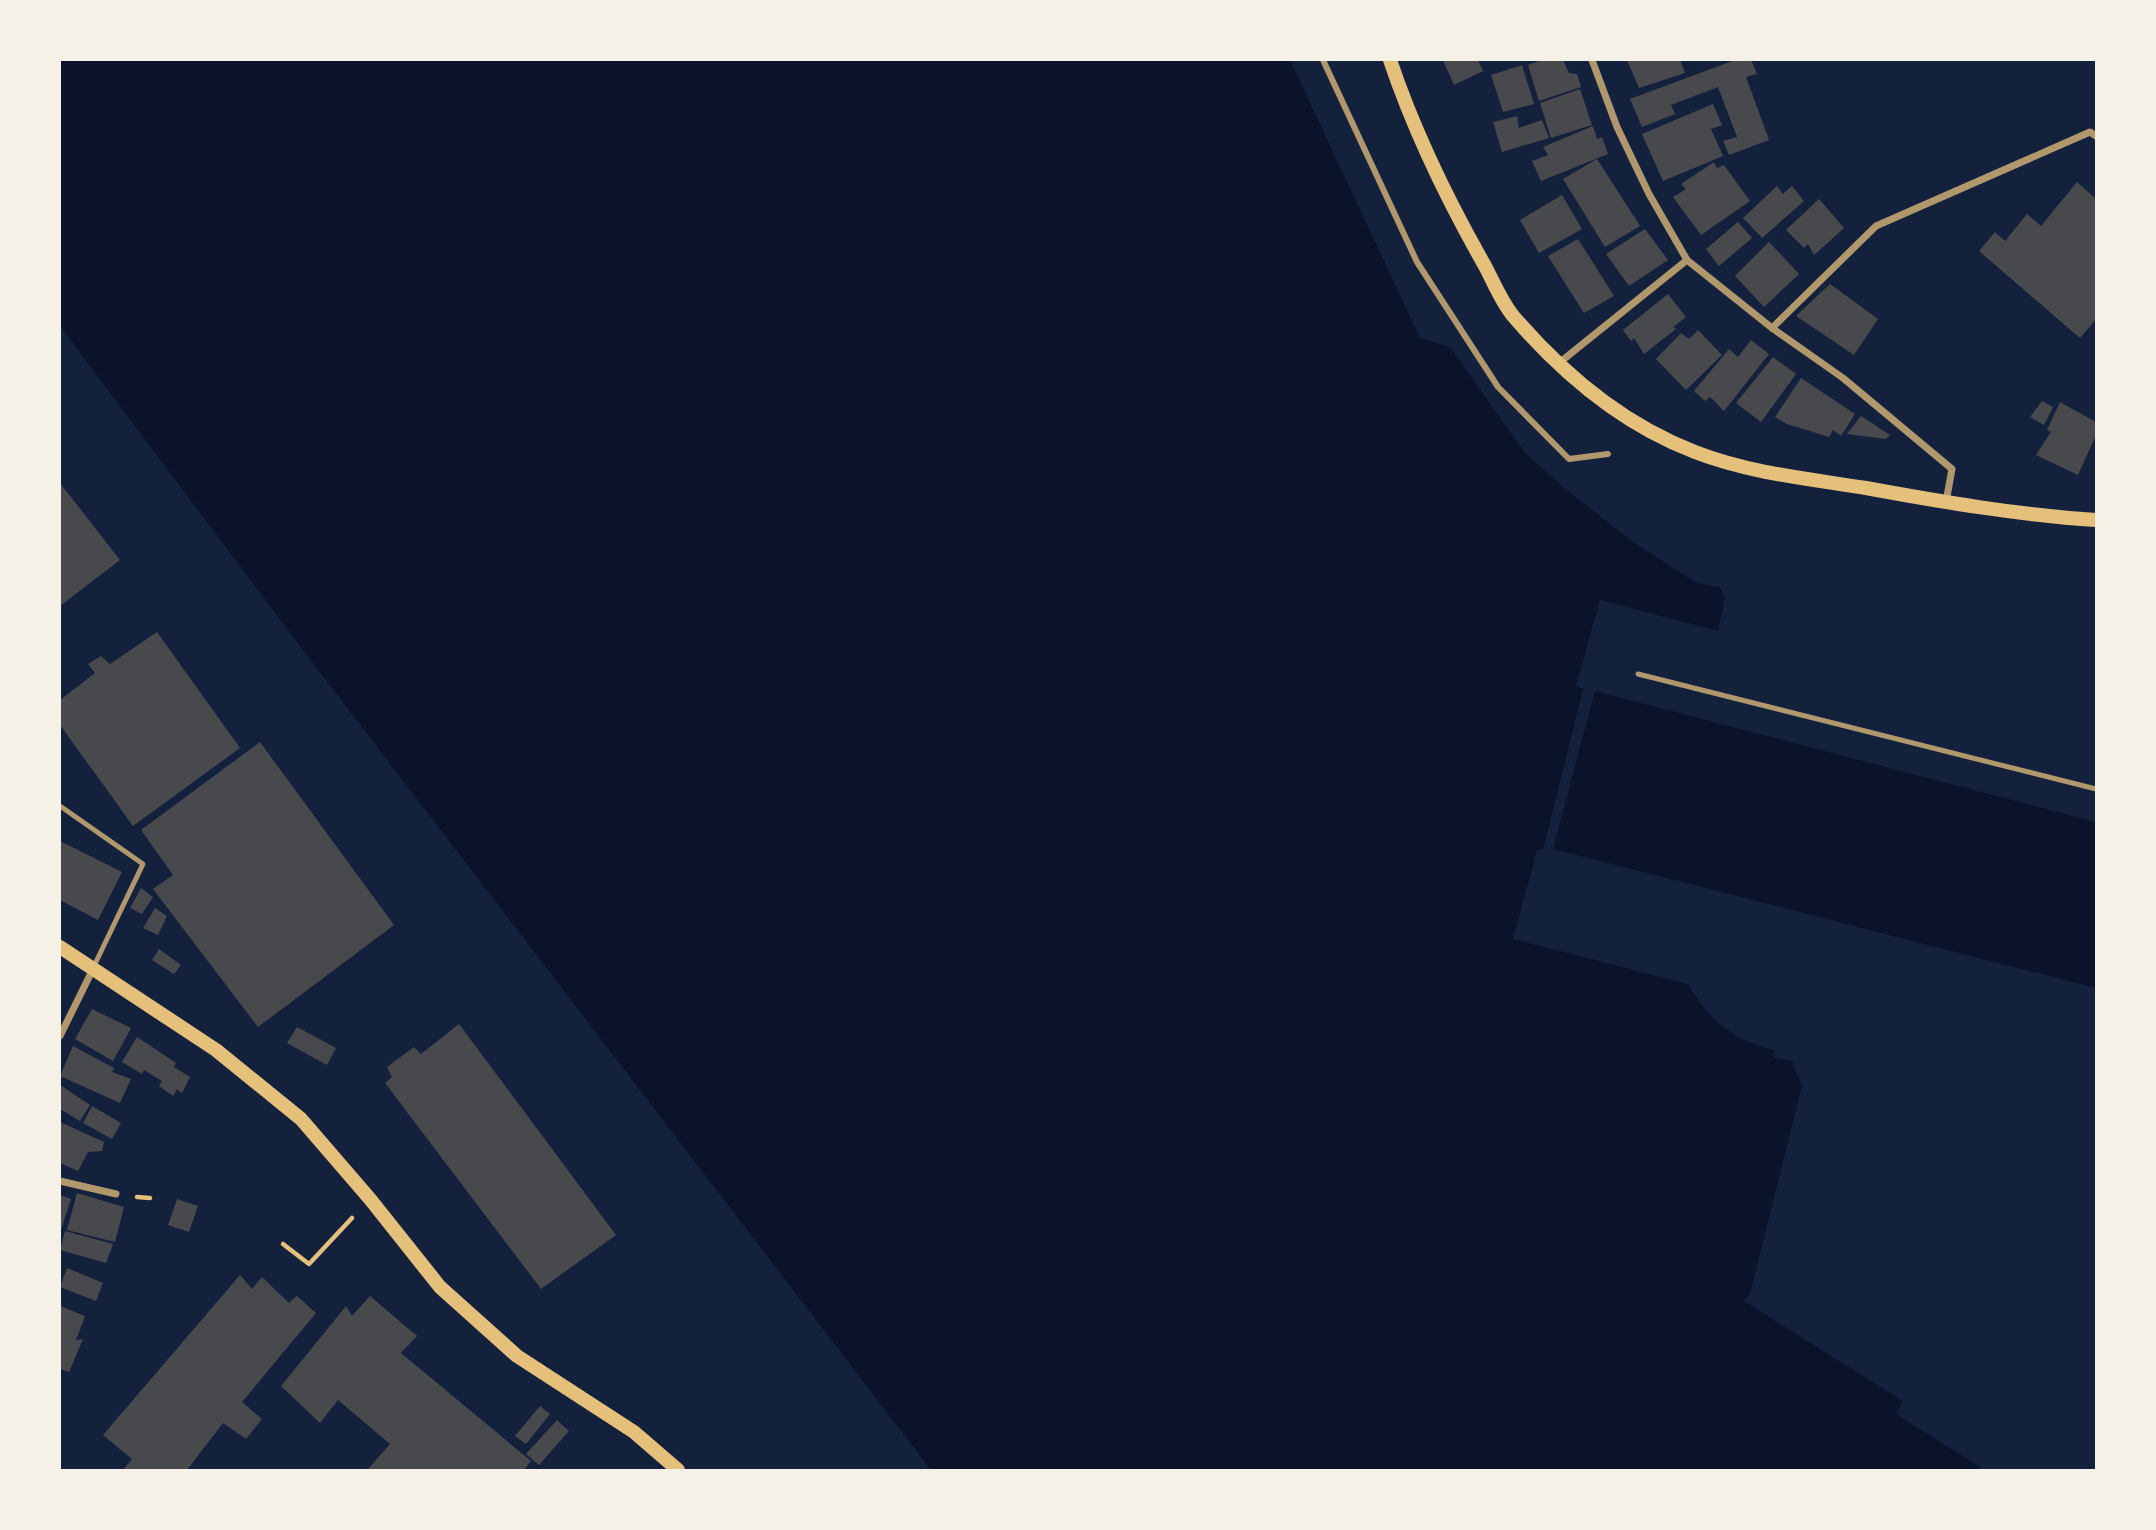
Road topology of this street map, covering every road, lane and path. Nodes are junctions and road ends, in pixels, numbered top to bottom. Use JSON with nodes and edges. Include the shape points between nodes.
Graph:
{"nodes":[{"id":1,"x":1323,"y":60,"type":"edge"},
{"id":2,"x":1390,"y":60,"type":"edge"},
{"id":3,"x":1592,"y":60,"type":"edge"},
{"id":4,"x":2096,"y":136,"type":"edge"},
{"id":5,"x":1687,"y":260,"type":"junction"},
{"id":6,"x":1772,"y":328,"type":"junction"},
{"id":7,"x":1559,"y":363,"type":"junction"},
{"id":8,"x":1608,"y":454,"type":"dead end"},
{"id":9,"x":1946,"y":502,"type":"junction"},
{"id":10,"x":2096,"y":520,"type":"edge"},
{"id":11,"x":1638,"y":674,"type":"dead end"},
{"id":12,"x":2096,"y":789,"type":"edge"},
{"id":13,"x":60,"y":806,"type":"edge"},
{"id":14,"x":60,"y":947,"type":"edge"},
{"id":15,"x":93,"y":969,"type":"junction"},
{"id":16,"x":60,"y":1036,"type":"edge"},
{"id":17,"x":60,"y":1181,"type":"edge"},
{"id":18,"x":116,"y":1194,"type":"dead end"},
{"id":19,"x":370,"y":1199,"type":"junction"},
{"id":20,"x":283,"y":1244,"type":"dead end"},
{"id":21,"x":678,"y":1471,"type":"edge"}],
"edges":[{"from":1,"to":8,"type":"street","via":[[1417,262],[1498,387],[1569,459]]},
{"from":2,"to":7,"type":"main road","via":[[1469,239],[1512,315]]},
{"from":3,"to":5,"type":"street","via":[[1617,127]]},
{"from":4,"to":6,"type":"street","via":[[2090,132],[1876,226]]},
{"from":5,"to":6,"type":"street"},
{"from":5,"to":7,"type":"street"},
{"from":6,"to":9,"type":"street","via":[[1843,378],[1952,469]]},
{"from":7,"to":9,"type":"main road","via":[[1622,416],[1693,451],[1752,468]]},
{"from":9,"to":10,"type":"main road"},
{"from":11,"to":12,"type":"lane"},
{"from":13,"to":15,"type":"lane","via":[[144,864]]},
{"from":14,"to":15,"type":"main road"},
{"from":15,"to":16,"type":"street"},
{"from":15,"to":19,"type":"main road","via":[[216,1049],[301,1119]]},
{"from":17,"to":18,"type":"street"},
{"from":19,"to":20,"type":"path","via":[[309,1264]]},
{"from":19,"to":21,"type":"main road","via":[[440,1287],[517,1356],[634,1432]]}]}
